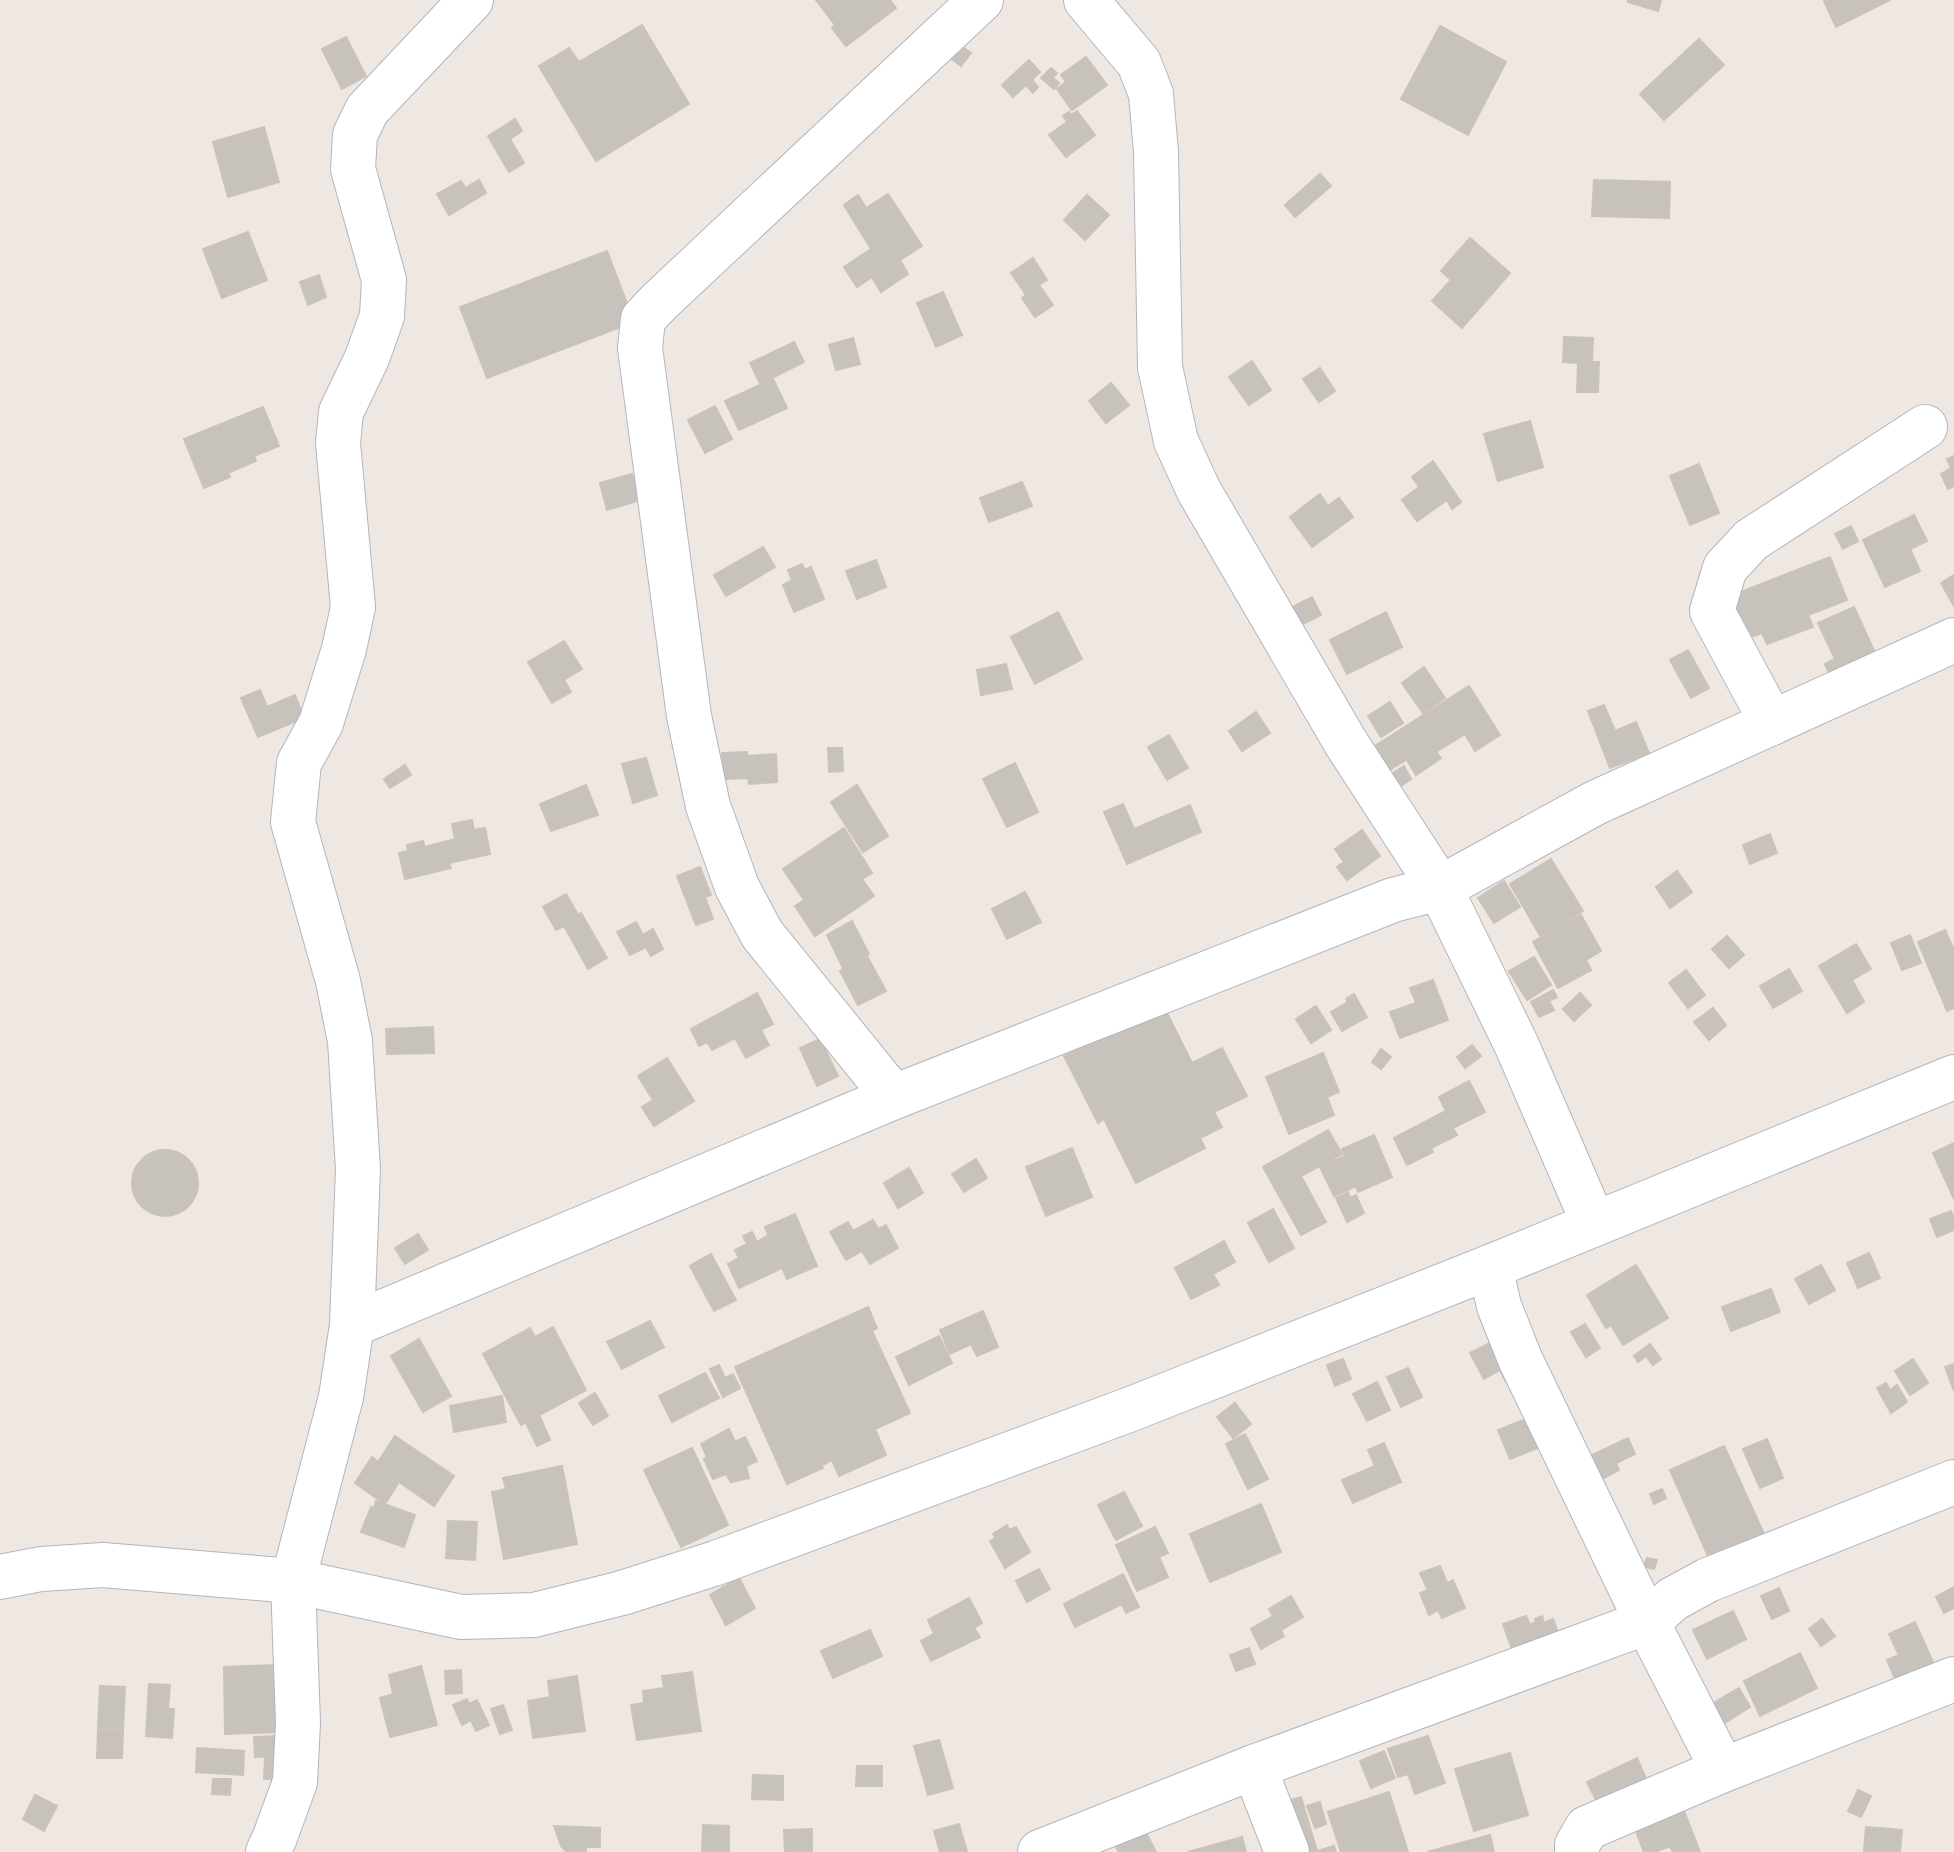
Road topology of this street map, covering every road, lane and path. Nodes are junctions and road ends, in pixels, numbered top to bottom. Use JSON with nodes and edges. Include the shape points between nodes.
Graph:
{"nodes":[{"id":1,"x":471,"y":0,"type":"edge"},
{"id":2,"x":981,"y":0,"type":"edge"},
{"id":3,"x":1086,"y":0,"type":"edge"},
{"id":4,"x":1925,"y":427,"type":"dead end"},
{"id":5,"x":1954,"y":640,"type":"edge"},
{"id":6,"x":1772,"y":723,"type":"junction"},
{"id":7,"x":1440,"y":888,"type":"junction"},
{"id":8,"x":1954,"y":1077,"type":"edge"},
{"id":9,"x":894,"y":1097,"type":"junction"},
{"id":10,"x":1594,"y":1224,"type":"junction"},
{"id":11,"x":1490,"y":1267,"type":"junction"},
{"id":12,"x":352,"y":1325,"type":"junction"},
{"id":13,"x":1954,"y":1482,"type":"edge"},
{"id":14,"x":0,"y":1577,"type":"edge"},
{"id":15,"x":293,"y":1581,"type":"junction"},
{"id":16,"x":1647,"y":1622,"type":"junction"},
{"id":17,"x":1954,"y":1679,"type":"edge"},
{"id":18,"x":1254,"y":1767,"type":"junction"},
{"id":19,"x":1723,"y":1770,"type":"junction"},
{"id":20,"x":268,"y":1852,"type":"edge"},
{"id":21,"x":1040,"y":1852,"type":"edge"},
{"id":22,"x":1287,"y":1852,"type":"edge"},
{"id":23,"x":1577,"y":1852,"type":"edge"}],
"edges":[{"from":1,"to":12,"type":"street","via":[[367,110],[355,135],[353,169],[384,280],[382,316],[341,412],[338,443],[353,607],[321,723],[299,763],[293,822],[350,1041],[358,1169]]},
{"from":2,"to":9,"type":"street","via":[[659,302],[643,319],[640,348],[689,716],[708,806],[737,887],[762,934]]},
{"from":3,"to":7,"type":"street","via":[[1139,63],[1151,94],[1160,367],[1176,441],[1199,491],[1346,743]]},
{"from":4,"to":6,"type":"street","via":[[1751,540],[1725,568],[1712,611]]},
{"from":5,"to":6,"type":"street"},
{"from":6,"to":7,"type":"street","via":[[1595,803]]},
{"from":7,"to":9,"type":"street","via":[[1393,900]]},
{"from":7,"to":10,"type":"street","via":[[1517,1046]]},
{"from":8,"to":10,"type":"street"},
{"from":9,"to":12,"type":"street"},
{"from":10,"to":11,"type":"street"},
{"from":11,"to":15,"type":"street","via":[[1131,1409],[622,1593],[534,1615],[461,1617]]},
{"from":11,"to":16,"type":"street","via":[[1520,1359]]},
{"from":12,"to":15,"type":"street","via":[[341,1397]]},
{"from":13,"to":16,"type":"street","via":[[1708,1580],[1673,1599]]},
{"from":14,"to":15,"type":"street","via":[[103,1565]]},
{"from":15,"to":20,"type":"street","via":[[295,1782]]},
{"from":16,"to":18,"type":"street"},
{"from":16,"to":19,"type":"street"},
{"from":17,"to":19,"type":"street"},
{"from":18,"to":21,"type":"street"},
{"from":18,"to":22,"type":"street"},
{"from":19,"to":23,"type":"street","via":[[1587,1828]]}]}
